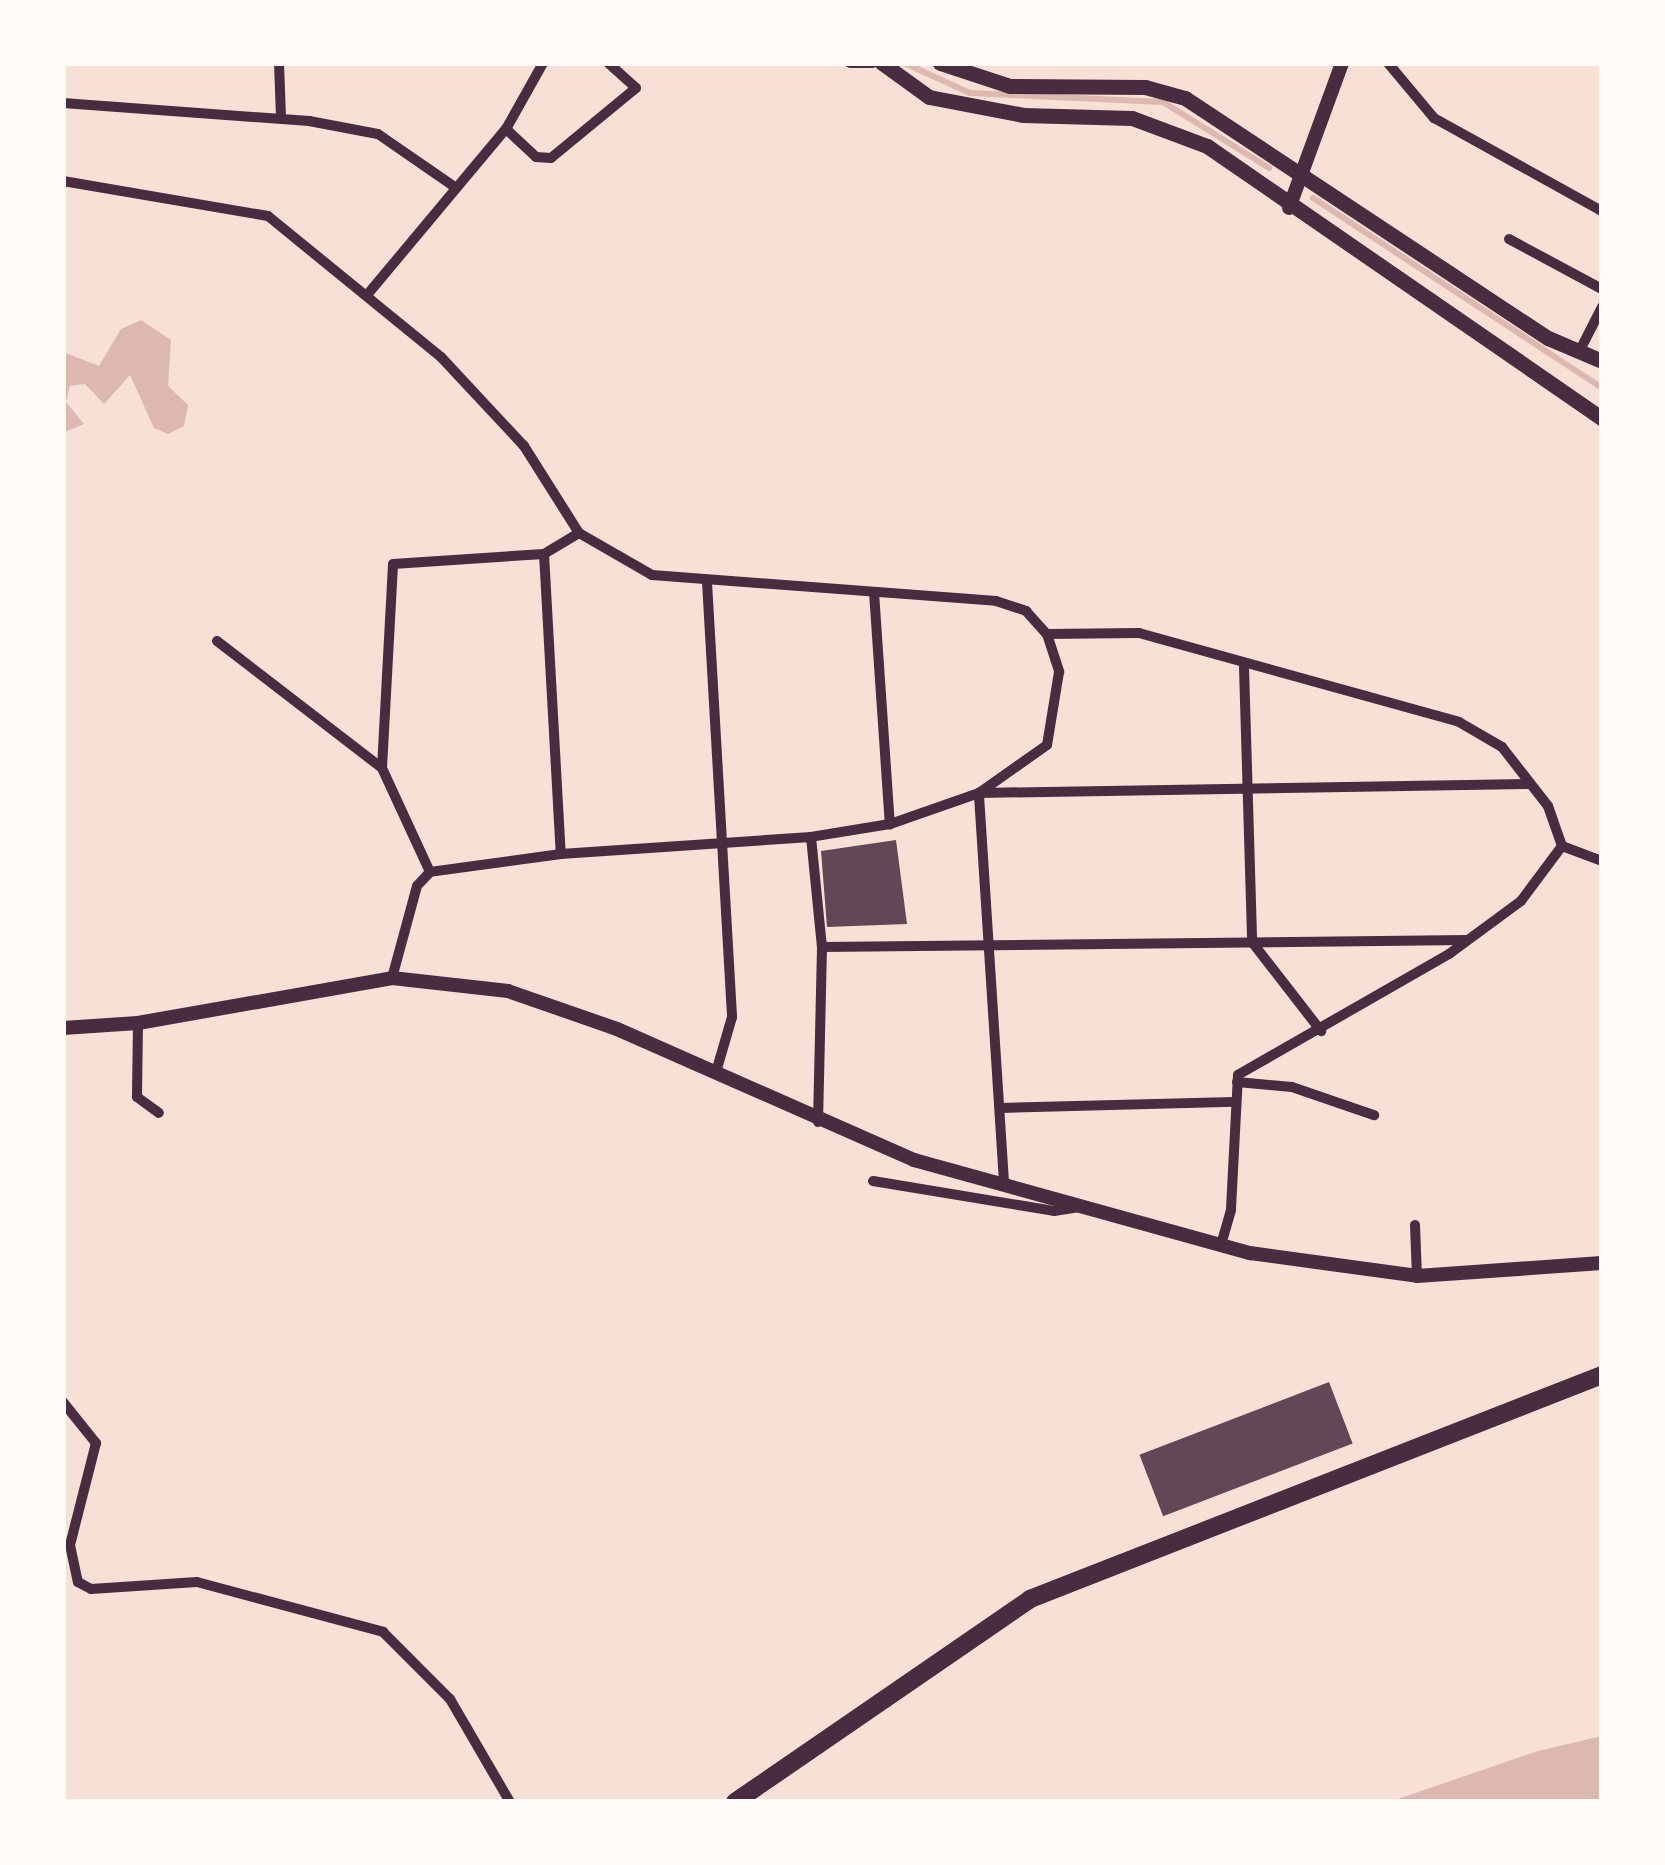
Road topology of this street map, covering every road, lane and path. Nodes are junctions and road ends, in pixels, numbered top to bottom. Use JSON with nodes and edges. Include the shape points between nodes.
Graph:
{"nodes":[{"id":1,"x":279,"y":63,"type":"edge"},
{"id":2,"x":543,"y":63,"type":"edge"},
{"id":3,"x":608,"y":63,"type":"edge"},
{"id":4,"x":850,"y":63,"type":"edge"},
{"id":5,"x":877,"y":63,"type":"edge"},
{"id":6,"x":940,"y":63,"type":"edge"},
{"id":7,"x":1342,"y":63,"type":"edge"},
{"id":8,"x":1388,"y":63,"type":"edge"},
{"id":9,"x":63,"y":103,"type":"edge"},
{"id":10,"x":281,"y":118,"type":"junction"},
{"id":11,"x":506,"y":129,"type":"junction"},
{"id":12,"x":1301,"y":175,"type":"junction"},
{"id":13,"x":63,"y":181,"type":"edge"},
{"id":14,"x":452,"y":185,"type":"junction"},
{"id":15,"x":1289,"y":208,"type":"junction"},
{"id":16,"x":1602,"y":211,"type":"edge"},
{"id":17,"x":1509,"y":239,"type":"dead end"},
{"id":18,"x":1602,"y":289,"type":"edge"},
{"id":19,"x":367,"y":295,"type":"junction"},
{"id":20,"x":1602,"y":307,"type":"edge"},
{"id":21,"x":1579,"y":352,"type":"junction"},
{"id":22,"x":1602,"y":361,"type":"edge"},
{"id":23,"x":1602,"y":418,"type":"edge"},
{"id":24,"x":579,"y":533,"type":"junction"},
{"id":25,"x":544,"y":554,"type":"junction"},
{"id":26,"x":706,"y":582,"type":"junction"},
{"id":27,"x":874,"y":592,"type":"junction"},
{"id":28,"x":1047,"y":634,"type":"junction"},
{"id":29,"x":217,"y":641,"type":"dead end"},
{"id":30,"x":1244,"y":667,"type":"junction"},
{"id":31,"x":382,"y":768,"type":"junction"},
{"id":32,"x":1529,"y":784,"type":"junction"},
{"id":33,"x":1247,"y":788,"type":"junction"},
{"id":34,"x":979,"y":793,"type":"junction"},
{"id":35,"x":890,"y":824,"type":"junction"},
{"id":36,"x":811,"y":837,"type":"junction"},
{"id":37,"x":722,"y":845,"type":"junction"},
{"id":38,"x":1562,"y":845,"type":"junction"},
{"id":39,"x":561,"y":854,"type":"junction"},
{"id":40,"x":1602,"y":861,"type":"edge"},
{"id":41,"x":430,"y":872,"type":"junction"},
{"id":42,"x":1468,"y":940,"type":"junction"},
{"id":43,"x":1252,"y":942,"type":"junction"},
{"id":44,"x":992,"y":945,"type":"junction"},
{"id":45,"x":822,"y":947,"type":"junction"},
{"id":46,"x":392,"y":978,"type":"junction"},
{"id":47,"x":138,"y":1023,"type":"junction"},
{"id":48,"x":63,"y":1028,"type":"edge"},
{"id":49,"x":1321,"y":1031,"type":"junction"},
{"id":50,"x":716,"y":1072,"type":"junction"},
{"id":51,"x":1237,"y":1082,"type":"junction"},
{"id":52,"x":1234,"y":1102,"type":"junction"},
{"id":53,"x":1000,"y":1108,"type":"junction"},
{"id":54,"x":159,"y":1113,"type":"dead end"},
{"id":55,"x":1374,"y":1115,"type":"dead end"},
{"id":56,"x":818,"y":1122,"type":"junction"},
{"id":57,"x":873,"y":1180,"type":"dead end"},
{"id":58,"x":1004,"y":1182,"type":"junction"},
{"id":59,"x":1093,"y":1205,"type":"junction"},
{"id":60,"x":1415,"y":1225,"type":"dead end"},
{"id":61,"x":1221,"y":1244,"type":"junction"},
{"id":62,"x":1602,"y":1263,"type":"edge"},
{"id":63,"x":1417,"y":1276,"type":"junction"},
{"id":64,"x":1602,"y":1375,"type":"edge"},
{"id":65,"x":63,"y":1402,"type":"edge"},
{"id":66,"x":510,"y":1802,"type":"edge"},
{"id":67,"x":735,"y":1802,"type":"edge"}],
"edges":[{"from":1,"to":10,"type":"street"},
{"from":2,"to":11,"type":"street"},
{"from":3,"to":11,"type":"street","via":[[636,88],[551,158],[536,157]]},
{"from":4,"to":5,"type":"street"},
{"from":5,"to":15,"type":"main road","via":[[929,97],[1023,115],[1132,118],[1207,146]]},
{"from":6,"to":12,"type":"main road","via":[[1010,86],[1145,87],[1185,98]]},
{"from":7,"to":12,"type":"street"},
{"from":8,"to":16,"type":"street","via":[[1434,118]]},
{"from":9,"to":10,"type":"street"},
{"from":10,"to":14,"type":"street","via":[[378,134]]},
{"from":11,"to":14,"type":"street"},
{"from":12,"to":15,"type":"street"},
{"from":12,"to":21,"type":"main road"},
{"from":13,"to":19,"type":"street","via":[[268,216]]},
{"from":14,"to":19,"type":"street"},
{"from":15,"to":23,"type":"main road"},
{"from":17,"to":18,"type":"street"},
{"from":19,"to":24,"type":"street","via":[[441,357],[524,446]]},
{"from":20,"to":21,"type":"street"},
{"from":21,"to":22,"type":"main road"},
{"from":24,"to":25,"type":"street"},
{"from":24,"to":26,"type":"street","via":[[652,575]]},
{"from":25,"to":31,"type":"street","via":[[393,564]]},
{"from":25,"to":39,"type":"street"},
{"from":26,"to":27,"type":"street"},
{"from":26,"to":37,"type":"street"},
{"from":27,"to":28,"type":"street","via":[[996,601],[1026,611]]},
{"from":27,"to":35,"type":"street"},
{"from":28,"to":30,"type":"street","via":[[1138,633]]},
{"from":28,"to":34,"type":"street","via":[[1059,672],[1047,745]]},
{"from":29,"to":31,"type":"street"},
{"from":30,"to":32,"type":"street","via":[[1459,722],[1502,747]]},
{"from":30,"to":33,"type":"street"},
{"from":31,"to":41,"type":"street"},
{"from":32,"to":33,"type":"street"},
{"from":32,"to":38,"type":"street"},
{"from":33,"to":34,"type":"street"},
{"from":33,"to":43,"type":"street"},
{"from":34,"to":35,"type":"street"},
{"from":34,"to":44,"type":"street"},
{"from":35,"to":36,"type":"street"},
{"from":36,"to":37,"type":"street"},
{"from":36,"to":45,"type":"street"},
{"from":37,"to":39,"type":"street"},
{"from":37,"to":50,"type":"street","via":[[732,1016]]},
{"from":38,"to":40,"type":"street"},
{"from":38,"to":42,"type":"street","via":[[1521,902]]},
{"from":39,"to":41,"type":"street"},
{"from":41,"to":46,"type":"street","via":[[417,886]]},
{"from":42,"to":43,"type":"street"},
{"from":42,"to":49,"type":"street"},
{"from":43,"to":44,"type":"street"},
{"from":43,"to":49,"type":"street"},
{"from":44,"to":45,"type":"street"},
{"from":44,"to":53,"type":"street"},
{"from":45,"to":56,"type":"street"},
{"from":46,"to":47,"type":"street"},
{"from":46,"to":50,"type":"street","via":[[508,991]]},
{"from":47,"to":48,"type":"street"},
{"from":47,"to":54,"type":"street","via":[[137,1097]]},
{"from":49,"to":51,"type":"street","via":[[1245,1066]]},
{"from":50,"to":56,"type":"street"},
{"from":51,"to":52,"type":"street"},
{"from":51,"to":55,"type":"street","via":[[1292,1087]]},
{"from":52,"to":53,"type":"street"},
{"from":52,"to":61,"type":"street","via":[[1231,1210]]},
{"from":53,"to":58,"type":"street"},
{"from":56,"to":58,"type":"street","via":[[914,1160]]},
{"from":57,"to":59,"type":"street","via":[[1054,1211]]},
{"from":58,"to":59,"type":"street"},
{"from":59,"to":61,"type":"street"},
{"from":60,"to":63,"type":"street"},
{"from":61,"to":63,"type":"street"},
{"from":62,"to":63,"type":"street"},
{"from":64,"to":67,"type":"main road","via":[[1030,1599]]},
{"from":65,"to":66,"type":"street","via":[[97,1443],[70,1545],[78,1582],[91,1589],[197,1582],[383,1632],[450,1699]]}]}
